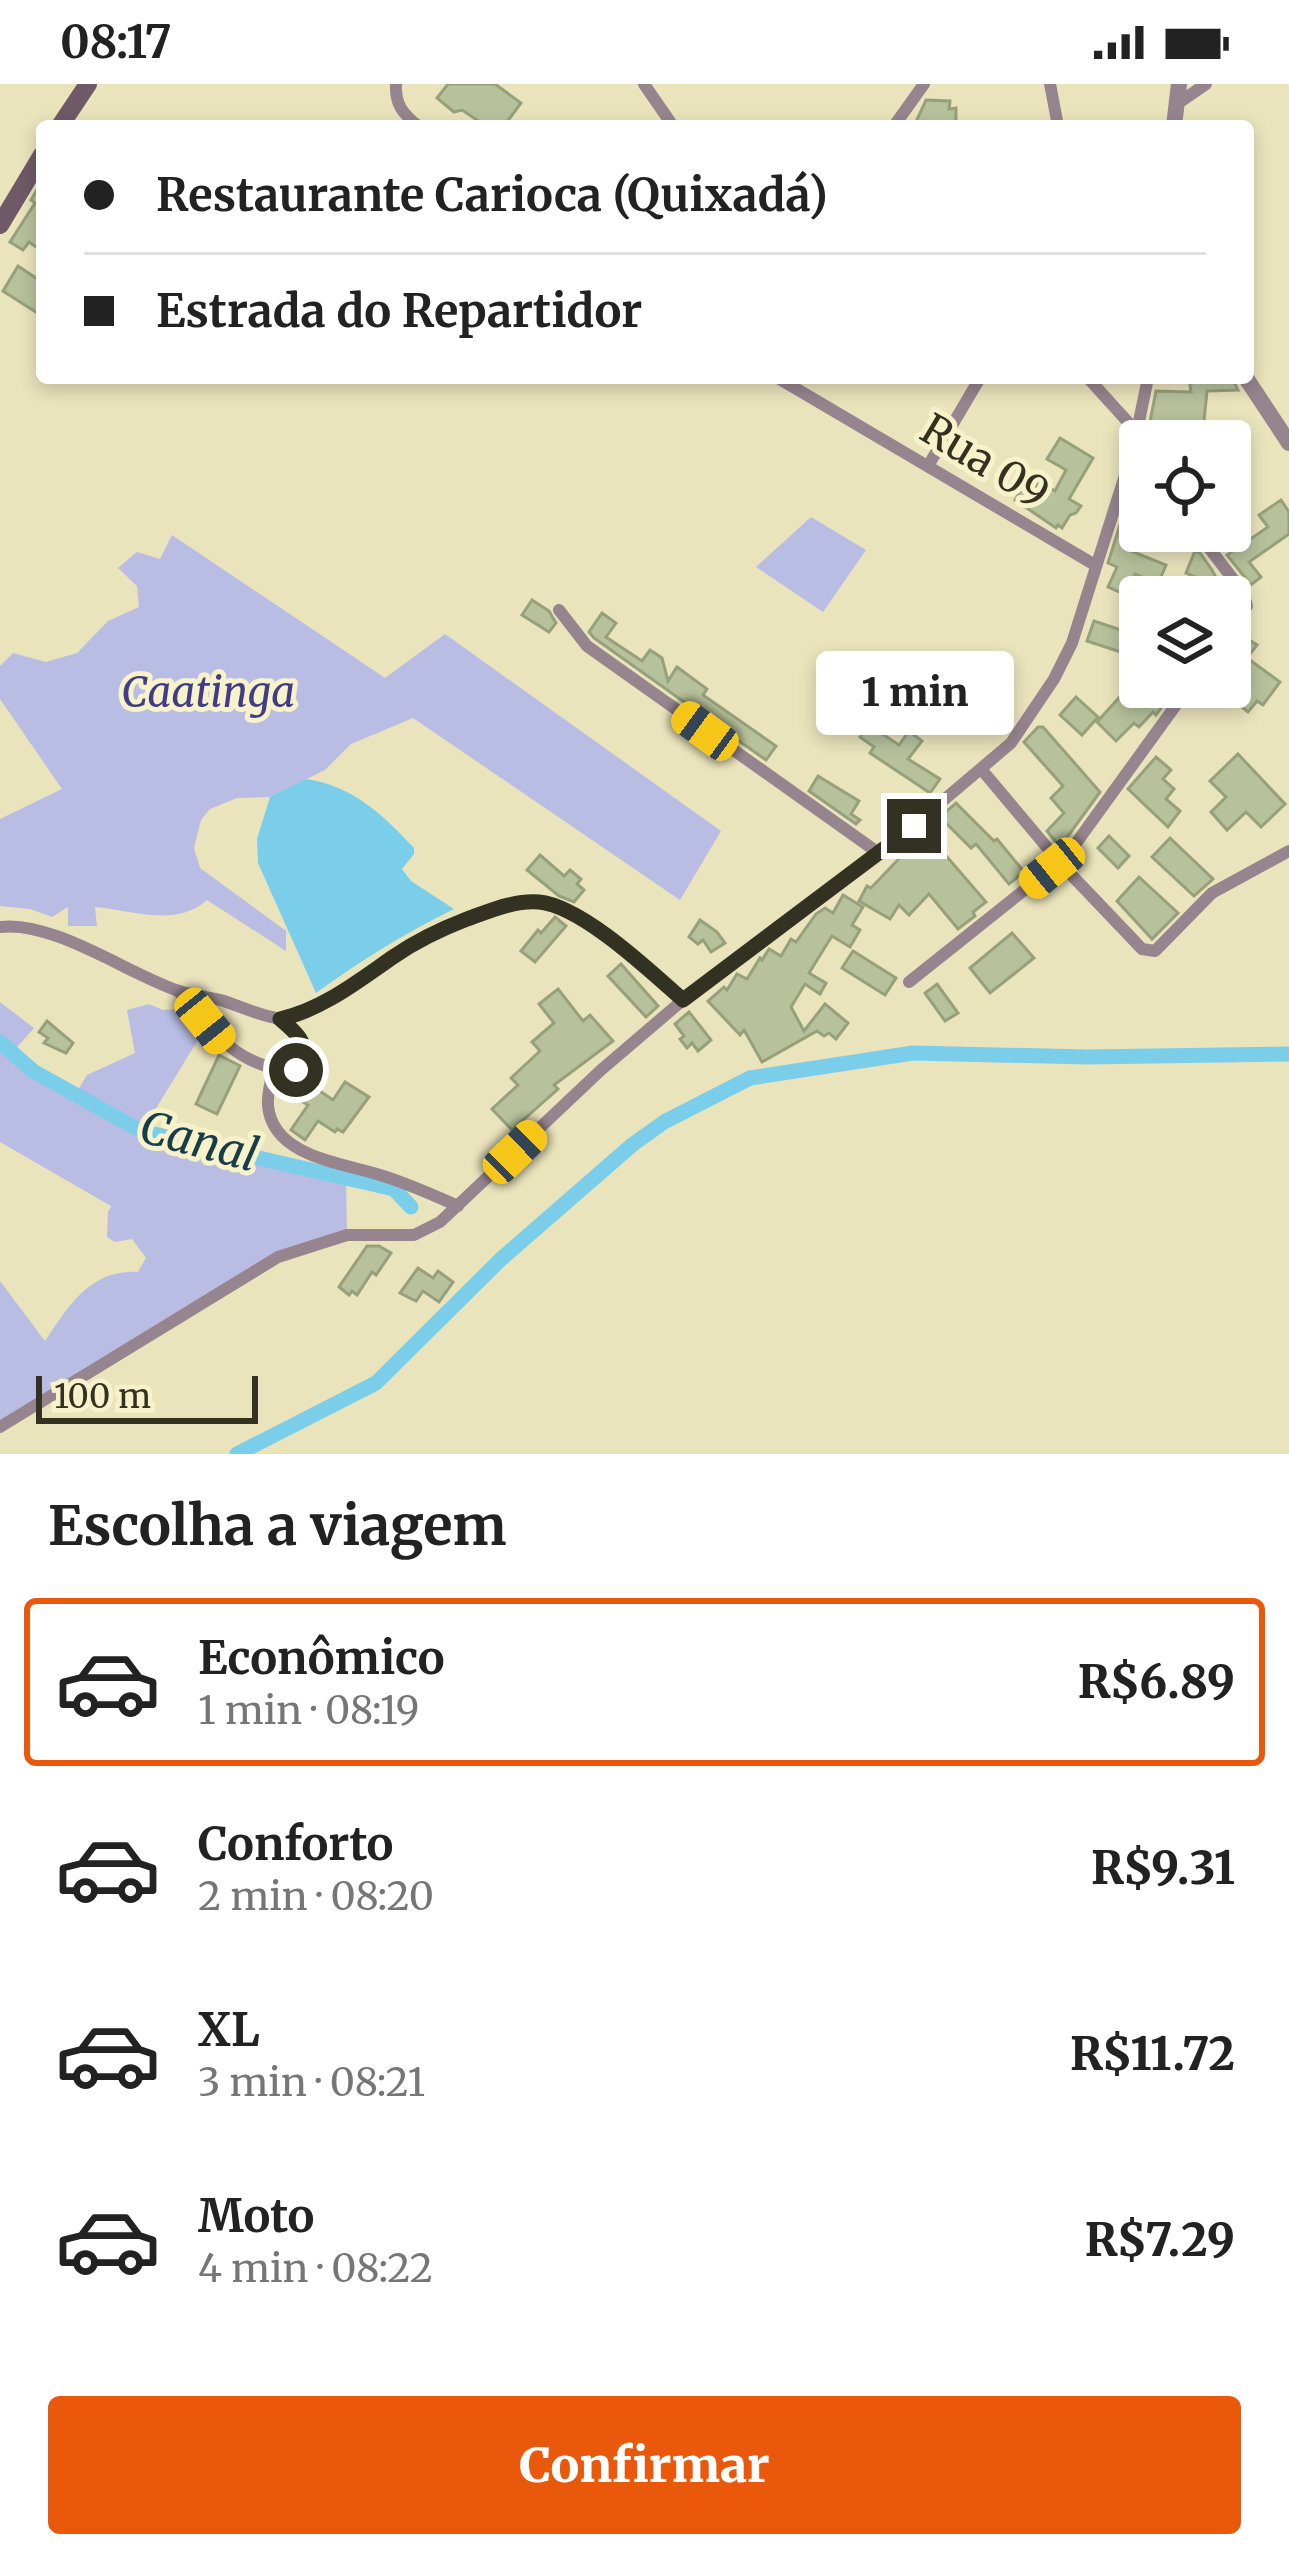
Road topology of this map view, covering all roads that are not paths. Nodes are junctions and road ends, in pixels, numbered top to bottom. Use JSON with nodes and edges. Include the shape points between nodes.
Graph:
{"nodes":[{"id":1,"x":88,"y":84,"type":"edge"},
{"id":2,"x":396,"y":84,"type":"edge"},
{"id":3,"x":644,"y":84,"type":"edge"},
{"id":4,"x":924,"y":84,"type":"edge"},
{"id":5,"x":1050,"y":84,"type":"edge"},
{"id":6,"x":1179,"y":84,"type":"edge"},
{"id":7,"x":1206,"y":84,"type":"edge"},
{"id":8,"x":1177,"y":104,"type":"junction"},
{"id":9,"x":64,"y":120,"type":"edge"},
{"id":10,"x":412,"y":120,"type":"edge"},
{"id":11,"x":669,"y":120,"type":"edge"},
{"id":12,"x":898,"y":120,"type":"edge"},
{"id":13,"x":1057,"y":120,"type":"edge"},
{"id":14,"x":1175,"y":120,"type":"edge"},
{"id":15,"x":36,"y":165,"type":"edge"},
{"id":16,"x":0,"y":225,"type":"edge"},
{"id":17,"x":788,"y":384,"type":"edge"},
{"id":18,"x":976,"y":384,"type":"edge"},
{"id":19,"x":1093,"y":384,"type":"edge"},
{"id":20,"x":1147,"y":384,"type":"edge"},
{"id":21,"x":1250,"y":384,"type":"edge"},
{"id":22,"x":1126,"y":420,"type":"edge"},
{"id":23,"x":1138,"y":420,"type":"edge"},
{"id":24,"x":1289,"y":443,"type":"edge"},
{"id":25,"x":928,"y":466,"type":"junction"},
{"id":26,"x":1119,"y":501,"type":"edge"},
{"id":27,"x":1212,"y":552,"type":"edge"},
{"id":28,"x":1095,"y":566,"type":"junction"},
{"id":29,"x":1231,"y":576,"type":"edge"},
{"id":30,"x":559,"y":610,"type":"dead end"},
{"id":31,"x":1174,"y":708,"type":"edge"},
{"id":32,"x":982,"y":770,"type":"junction"},
{"id":33,"x":1289,"y":851,"type":"edge"},
{"id":34,"x":880,"y":854,"type":"junction"},
{"id":35,"x":1061,"y":864,"type":"junction"},
{"id":36,"x":0,"y":927,"type":"edge"},
{"id":37,"x":909,"y":982,"type":"dead end"},
{"id":38,"x":178,"y":991,"type":"junction"},
{"id":39,"x":683,"y":1000,"type":"junction"},
{"id":40,"x":280,"y":1019,"type":"junction"},
{"id":41,"x":272,"y":1069,"type":"junction"},
{"id":42,"x":458,"y":1206,"type":"junction"},
{"id":43,"x":0,"y":1427,"type":"edge"}],
"edges":[{"from":1,"to":9,"type":"main road"},
{"from":2,"to":10,"type":"street","via":[[399,108]]},
{"from":3,"to":11,"type":"street"},
{"from":4,"to":12,"type":"street"},
{"from":5,"to":13,"type":"street"},
{"from":6,"to":8,"type":"street"},
{"from":7,"to":8,"type":"street"},
{"from":8,"to":14,"type":"street"},
{"from":15,"to":16,"type":"main road"},
{"from":17,"to":25,"type":"street","name":"Rua 09"},
{"from":18,"to":25,"type":"street"},
{"from":19,"to":22,"type":"street"},
{"from":20,"to":23,"type":"street"},
{"from":21,"to":24,"type":"street"},
{"from":25,"to":28,"type":"street","name":"Rua 09"},
{"from":26,"to":28,"type":"street"},
{"from":27,"to":29,"type":"street"},
{"from":28,"to":32,"type":"street","via":[[1054,679]]},
{"from":30,"to":34,"type":"street","via":[[587,646]]},
{"from":31,"to":35,"type":"street"},
{"from":32,"to":34,"type":"street"},
{"from":32,"to":35,"type":"street"},
{"from":33,"to":35,"type":"street","via":[[1212,893],[1155,951],[1142,949]]},
{"from":34,"to":39,"type":"street"},
{"from":35,"to":37,"type":"street"},
{"from":36,"to":38,"type":"street","via":[[38,930]]},
{"from":38,"to":40,"type":"street"},
{"from":38,"to":41,"type":"street","via":[[227,1048]]},
{"from":39,"to":40,"type":"street","via":[[615,940],[550,904],[519,902],[416,942],[316,1007]]},
{"from":39,"to":42,"type":"street"},
{"from":40,"to":41,"type":"street","via":[[301,1038],[304,1055],[296,1070]]},
{"from":41,"to":42,"type":"street","via":[[268,1110],[290,1142]]},
{"from":42,"to":43,"type":"street","via":[[414,1235],[347,1235],[278,1257]]}]}
